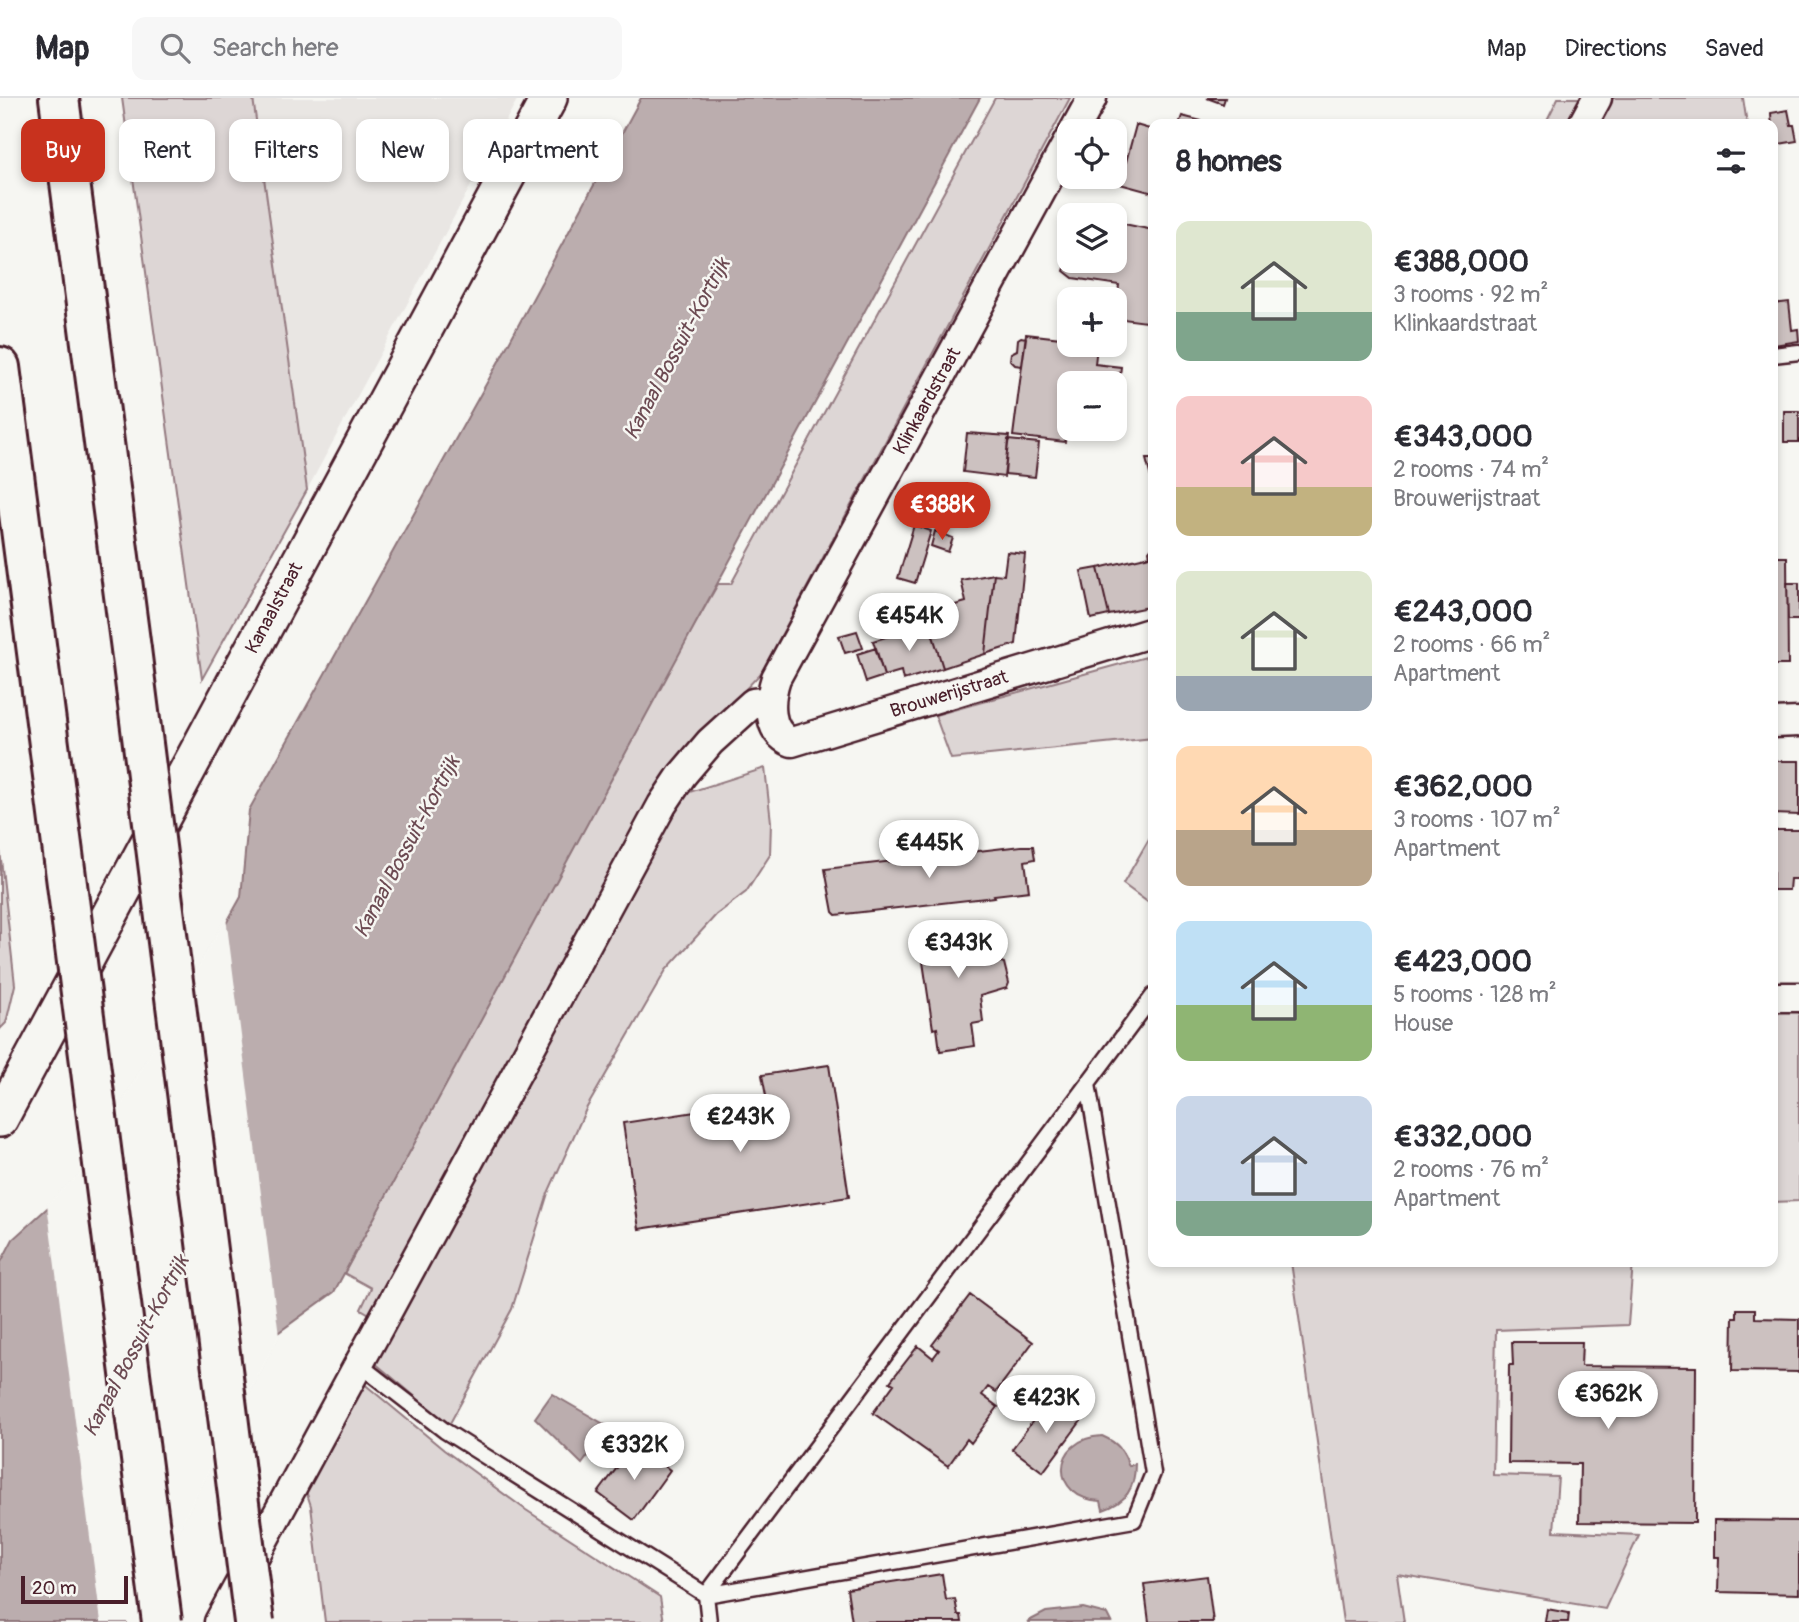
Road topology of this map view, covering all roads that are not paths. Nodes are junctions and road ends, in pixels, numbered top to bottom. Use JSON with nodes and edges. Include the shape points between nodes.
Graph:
{"nodes":[{"id":1,"x":60,"y":98,"type":"edge"},
{"id":2,"x":549,"y":98,"type":"edge"},
{"id":3,"x":1092,"y":98,"type":"edge"},
{"id":4,"x":1597,"y":98,"type":"edge"},
{"id":5,"x":1081,"y":119,"type":"edge"},
{"id":6,"x":1586,"y":119,"type":"edge"},
{"id":7,"x":1057,"y":162,"type":"edge"},
{"id":8,"x":1799,"y":352,"type":"edge"},
{"id":9,"x":1778,"y":354,"type":"edge"},
{"id":10,"x":0,"y":367,"type":"edge"},
{"id":11,"x":1148,"y":634,"type":"edge"},
{"id":12,"x":771,"y":701,"type":"junction"},
{"id":13,"x":1799,"y":722,"type":"edge"},
{"id":14,"x":1778,"y":723,"type":"edge"},
{"id":15,"x":1778,"y":997,"type":"edge"},
{"id":16,"x":1799,"y":997,"type":"edge"},
{"id":17,"x":1148,"y":1003,"type":"edge"},
{"id":18,"x":1088,"y":1084,"type":"junction"},
{"id":19,"x":3,"y":1107,"type":"edge"},
{"id":20,"x":360,"y":1365,"type":"junction"},
{"id":21,"x":706,"y":1595,"type":"junction"},
{"id":22,"x":162,"y":1622,"type":"edge"},
{"id":23,"x":219,"y":1622,"type":"edge"},
{"id":24,"x":254,"y":1622,"type":"edge"},
{"id":25,"x":709,"y":1622,"type":"edge"}],
"edges":[{"from":1,"to":24,"type":"highway","bridge":true},
{"from":2,"to":19,"type":"street","name":"Kanaalstraat"},
{"from":3,"to":5,"type":"street"},
{"from":4,"to":6,"type":"street"},
{"from":7,"to":12,"type":"street","name":"Klinkaardstraat","via":[[810,613],[776,678]]},
{"from":8,"to":9,"type":"lane"},
{"from":10,"to":22,"type":"highway","bridge":true},
{"from":11,"to":12,"type":"street","name":"Brouwerijstraat","via":[[792,742],[774,727]]},
{"from":12,"to":20,"type":"street","via":[[752,703],[710,742],[662,805]]},
{"from":13,"to":14,"type":"street"},
{"from":15,"to":16,"type":"street"},
{"from":17,"to":18,"type":"lane"},
{"from":18,"to":21,"type":"lane"},
{"from":18,"to":21,"type":"lane","via":[[1153,1473],[1134,1520]]},
{"from":20,"to":21,"type":"lane","via":[[444,1431]]},
{"from":20,"to":23,"type":"street"},
{"from":21,"to":25,"type":"lane"}]}
